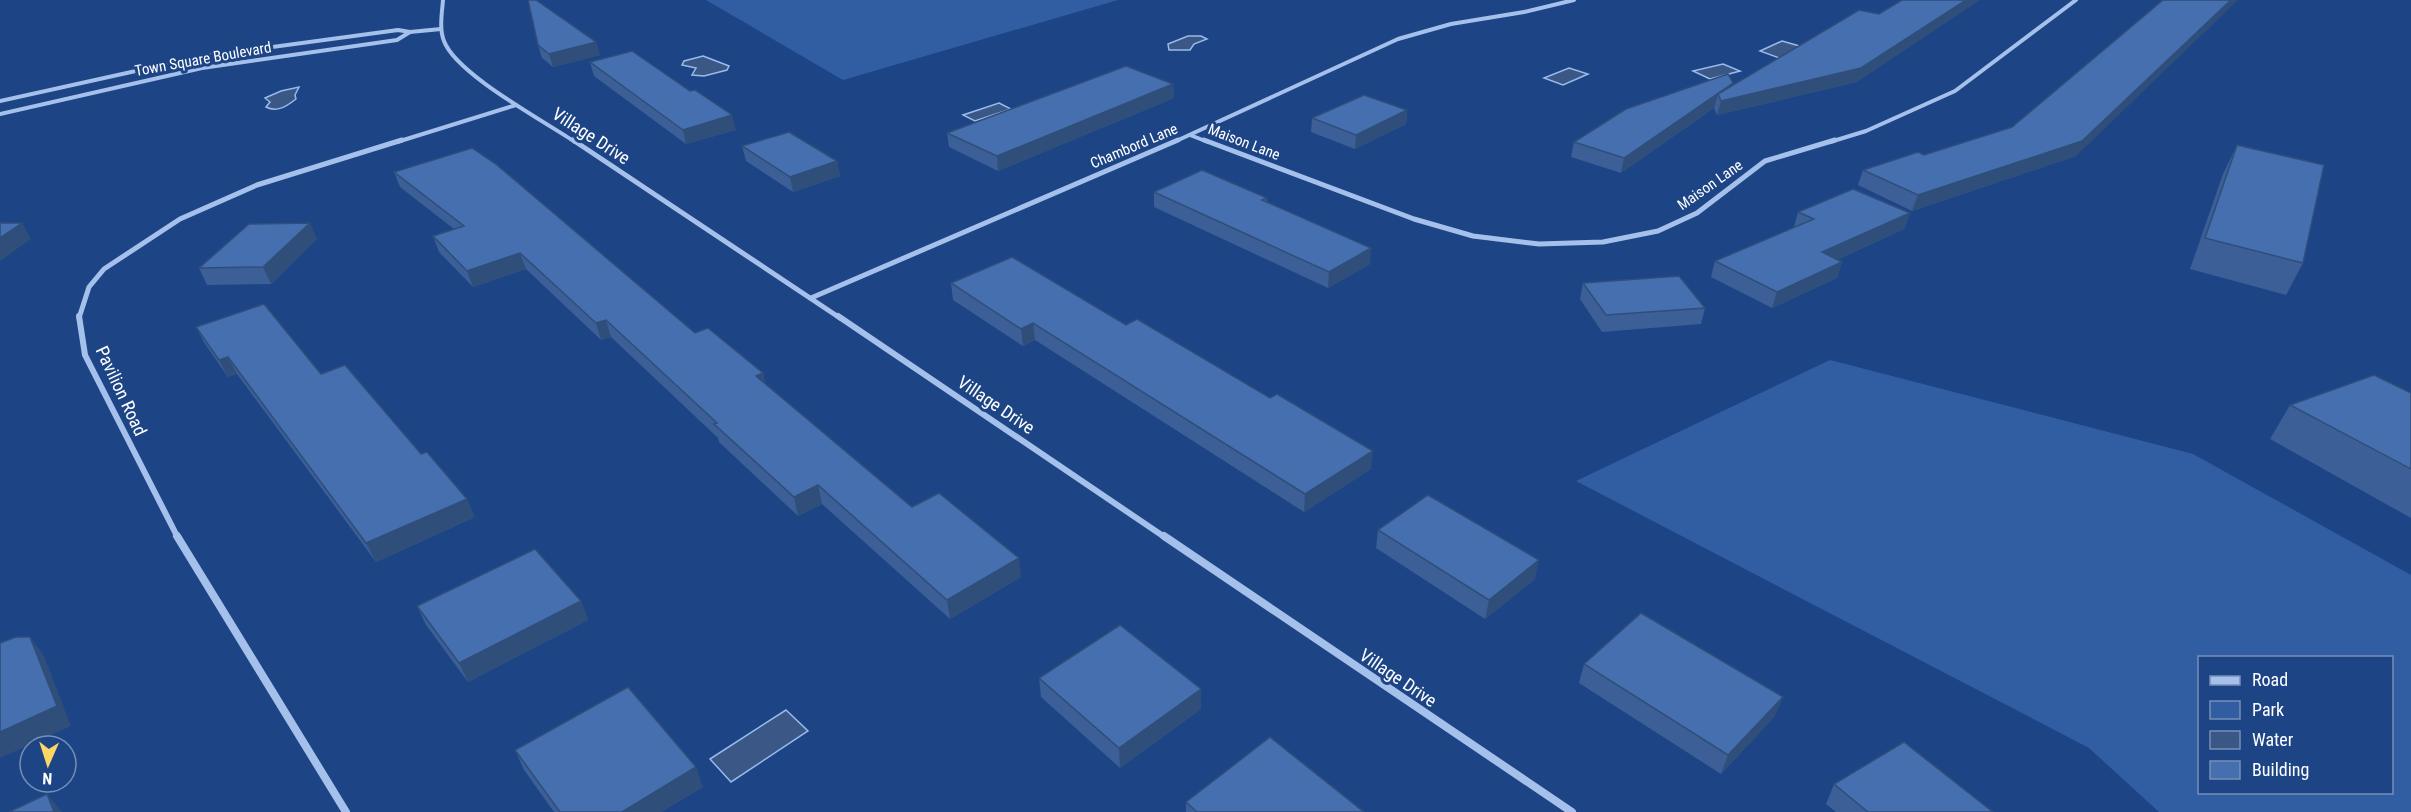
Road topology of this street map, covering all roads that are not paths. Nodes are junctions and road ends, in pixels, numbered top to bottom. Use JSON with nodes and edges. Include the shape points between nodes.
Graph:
{"nodes":[{"id":1,"x":444,"y":0,"type":"edge"},
{"id":2,"x":1574,"y":0,"type":"edge"},
{"id":3,"x":2076,"y":0,"type":"edge"},
{"id":4,"x":441,"y":29,"type":"junction"},
{"id":5,"x":410,"y":32,"type":"junction"},
{"id":6,"x":0,"y":101,"type":"edge"},
{"id":7,"x":516,"y":105,"type":"junction"},
{"id":8,"x":0,"y":114,"type":"edge"},
{"id":9,"x":1190,"y":135,"type":"junction"},
{"id":10,"x":811,"y":298,"type":"junction"},
{"id":11,"x":346,"y":812,"type":"edge"},
{"id":12,"x":1572,"y":812,"type":"edge"}],
"edges":[{"from":1,"to":4,"type":"street","name":"Village Drive"},
{"from":2,"to":9,"type":"street","name":"Chambord Lane","via":[[1451,24],[1398,39]]},
{"from":3,"to":9,"type":"street","name":"Maison Lane","via":[[1955,91],[1866,131],[1765,161],[1696,213],[1658,231],[1604,242],[1539,244],[1473,236],[1414,219]]},
{"from":4,"to":5,"type":"street","name":"Town Square Boulevard"},
{"from":4,"to":7,"type":"street","name":"Village Drive","via":[[446,50]]},
{"from":5,"to":6,"type":"street","name":"Town Square Boulevard","via":[[398,30],[199,57]]},
{"from":5,"to":8,"type":"street","name":"Town Square Boulevard","via":[[396,40],[202,68]]},
{"from":7,"to":10,"type":"street","name":"Village Drive"},
{"from":7,"to":11,"type":"street","name":"Pavilion Road","via":[[257,185],[180,219],[104,269],[89,287],[80,315],[85,355],[169,524]]},
{"from":9,"to":10,"type":"street","name":"Chambord Lane"},
{"from":10,"to":12,"type":"street","name":"Village Drive"}]}
